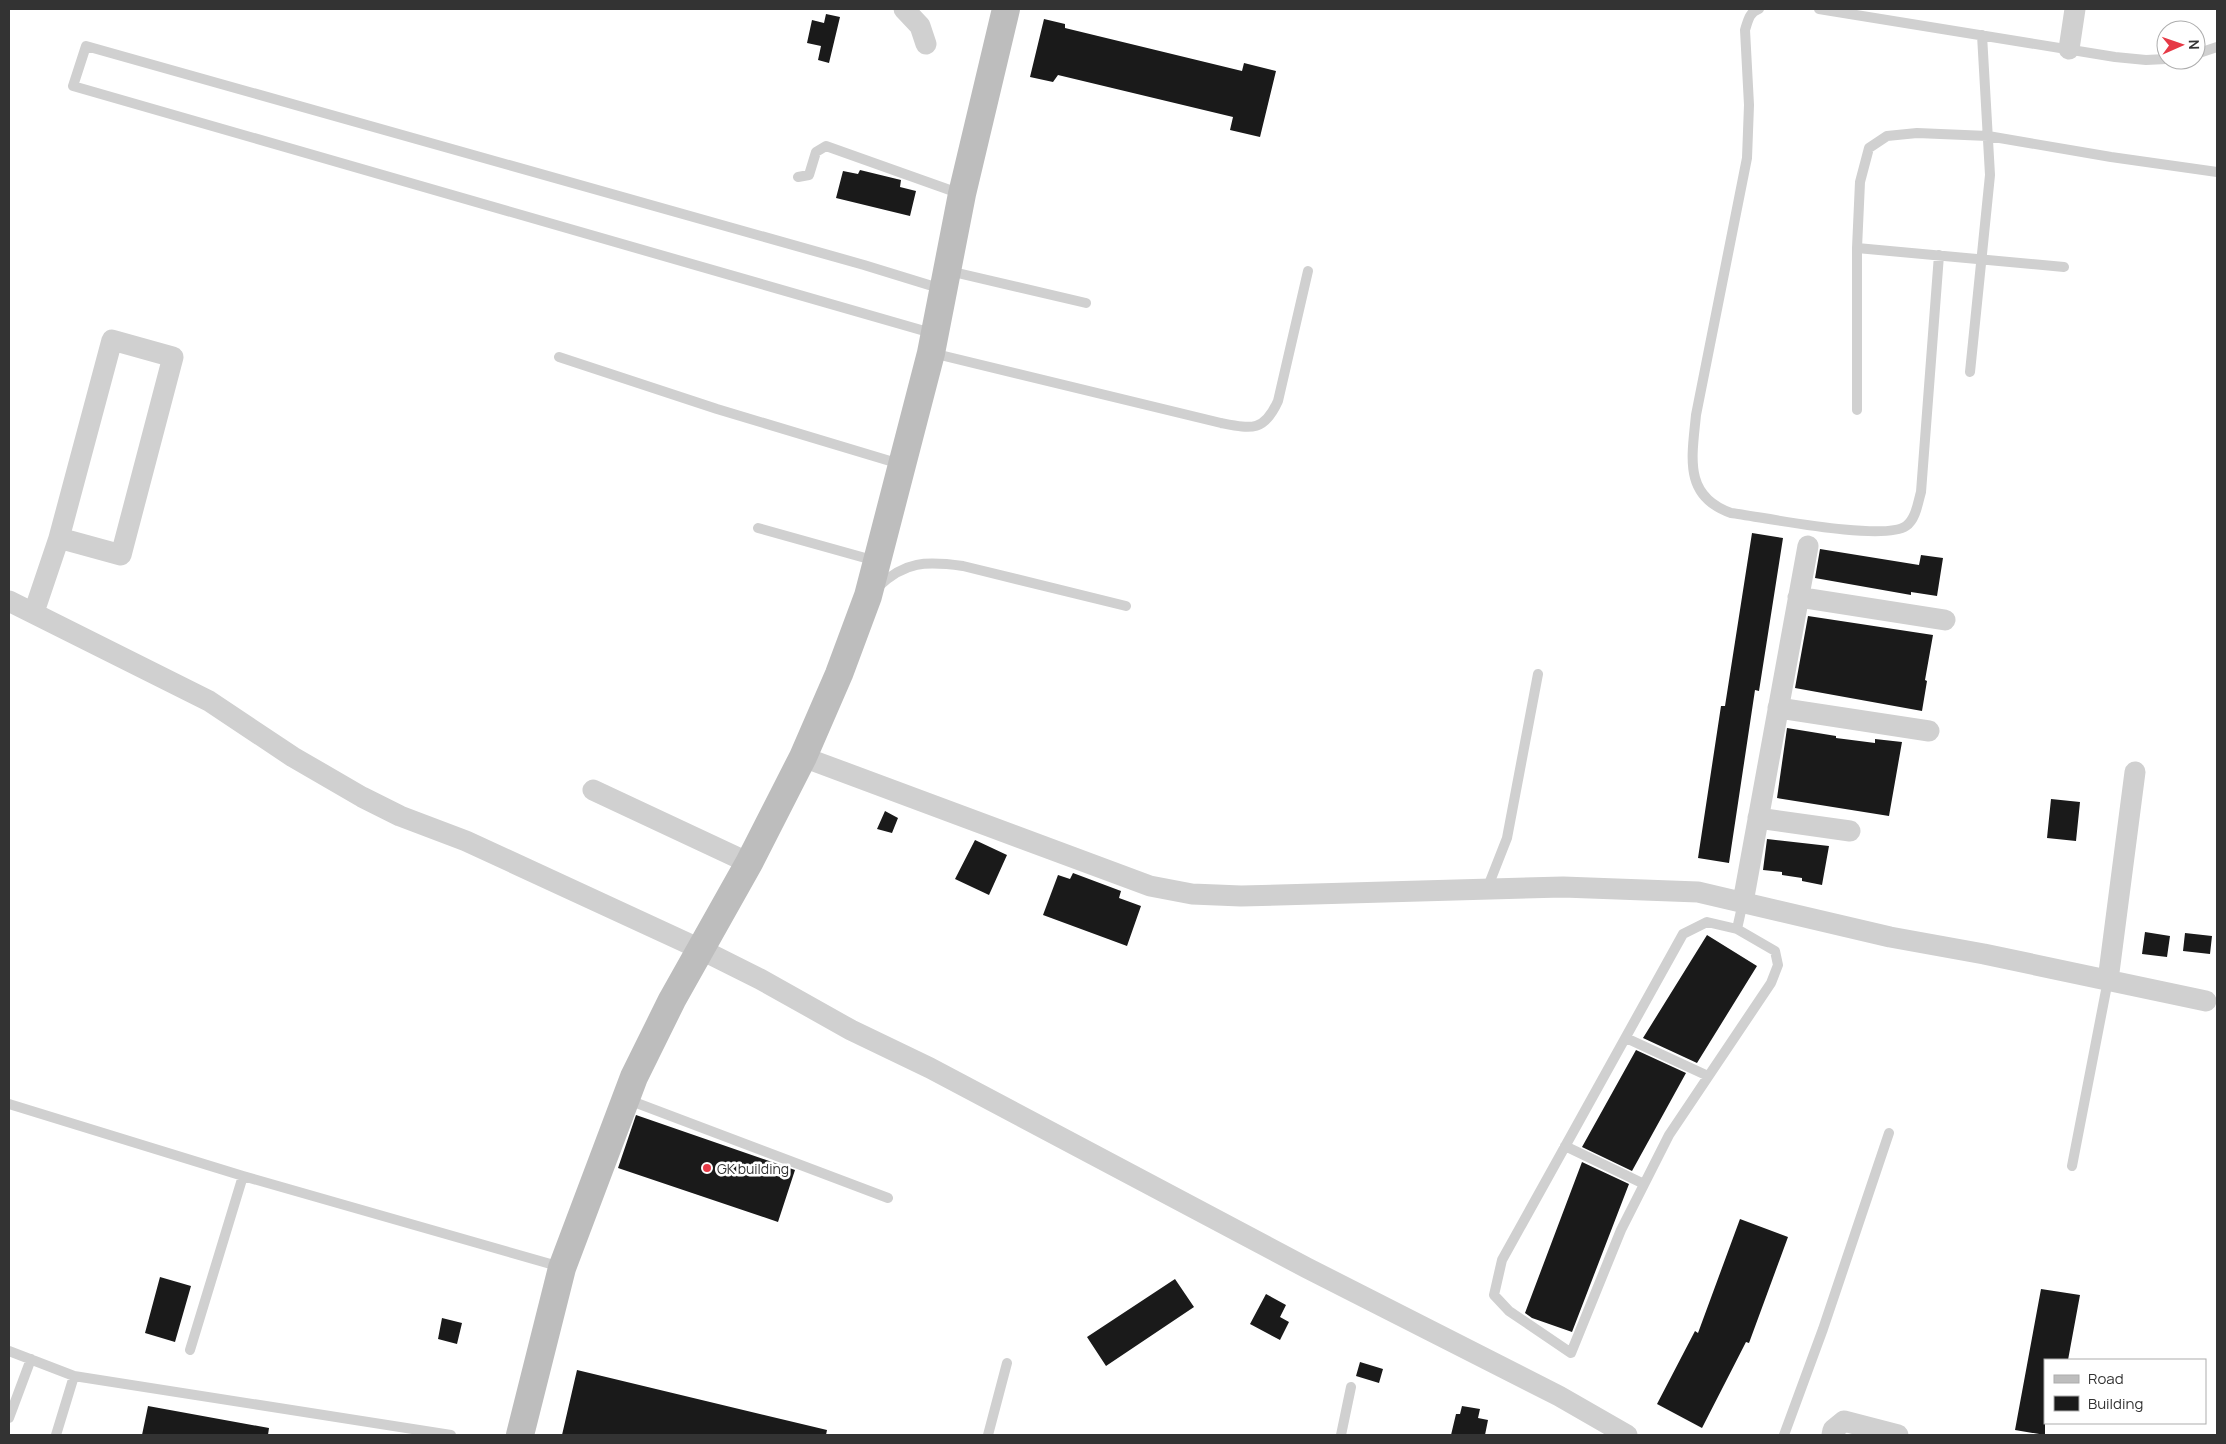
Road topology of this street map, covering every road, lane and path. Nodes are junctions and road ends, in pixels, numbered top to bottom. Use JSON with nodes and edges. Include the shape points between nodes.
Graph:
{"nodes":[{"id":1,"x":904,"y":9,"type":"edge"},
{"id":2,"x":1006,"y":9,"type":"edge"},
{"id":3,"x":1759,"y":9,"type":"edge"},
{"id":4,"x":1819,"y":9,"type":"edge"},
{"id":5,"x":2075,"y":9,"type":"edge"},
{"id":6,"x":1982,"y":35,"type":"junction"},
{"id":7,"x":926,"y":44,"type":"dead end"},
{"id":8,"x":2069,"y":49,"type":"junction"},
{"id":9,"x":2156,"y":60,"type":"edge"},
{"id":10,"x":1988,"y":136,"type":"junction"},
{"id":11,"x":2217,"y":172,"type":"edge"},
{"id":12,"x":798,"y":177,"type":"dead end"},
{"id":13,"x":962,"y":194,"type":"junction"},
{"id":14,"x":1857,"y":248,"type":"junction"},
{"id":15,"x":1938,"y":255,"type":"junction"},
{"id":16,"x":1982,"y":259,"type":"junction"},
{"id":17,"x":2064,"y":267,"type":"dead end"},
{"id":18,"x":1308,"y":271,"type":"dead end"},
{"id":19,"x":946,"y":280,"type":"junction"},
{"id":20,"x":1086,"y":303,"type":"dead end"},
{"id":21,"x":933,"y":344,"type":"junction"},
{"id":22,"x":559,"y":357,"type":"dead end"},
{"id":23,"x":1970,"y":372,"type":"dead end"},
{"id":24,"x":1857,"y":410,"type":"dead end"},
{"id":25,"x":903,"y":466,"type":"junction"},
{"id":26,"x":758,"y":528,"type":"dead end"},
{"id":27,"x":59,"y":538,"type":"junction"},
{"id":28,"x":1808,"y":546,"type":"dead end"},
{"id":29,"x":877,"y":561,"type":"junction"},
{"id":30,"x":868,"y":596,"type":"junction"},
{"id":31,"x":1798,"y":597,"type":"junction"},
{"id":32,"x":9,"y":601,"type":"edge"},
{"id":33,"x":1126,"y":606,"type":"dead end"},
{"id":34,"x":34,"y":612,"type":"junction"},
{"id":35,"x":1945,"y":620,"type":"dead end"},
{"id":36,"x":1538,"y":674,"type":"dead end"},
{"id":37,"x":1778,"y":708,"type":"junction"},
{"id":38,"x":1929,"y":731,"type":"dead end"},
{"id":39,"x":803,"y":757,"type":"junction"},
{"id":40,"x":2135,"y":772,"type":"dead end"},
{"id":41,"x":593,"y":790,"type":"dead end"},
{"id":42,"x":1758,"y":818,"type":"junction"},
{"id":43,"x":1850,"y":831,"type":"dead end"},
{"id":44,"x":749,"y":863,"type":"junction"},
{"id":45,"x":1487,"y":889,"type":"junction"},
{"id":46,"x":1743,"y":902,"type":"junction"},
{"id":47,"x":1737,"y":929,"type":"junction"},
{"id":48,"x":700,"y":949,"type":"junction"},
{"id":49,"x":2108,"y":980,"type":"junction"},
{"id":50,"x":2206,"y":1001,"type":"dead end"},
{"id":51,"x":1626,"y":1038,"type":"junction"},
{"id":52,"x":1708,"y":1076,"type":"junction"},
{"id":53,"x":626,"y":1099,"type":"junction"},
{"id":54,"x":9,"y":1104,"type":"edge"},
{"id":55,"x":1888,"y":1133,"type":"dead end"},
{"id":56,"x":1566,"y":1146,"type":"junction"},
{"id":57,"x":2072,"y":1166,"type":"dead end"},
{"id":58,"x":243,"y":1176,"type":"junction"},
{"id":59,"x":1644,"y":1184,"type":"junction"},
{"id":60,"x":888,"y":1198,"type":"dead end"},
{"id":61,"x":562,"y":1268,"type":"junction"},
{"id":62,"x":190,"y":1350,"type":"dead end"},
{"id":63,"x":9,"y":1351,"type":"edge"},
{"id":64,"x":31,"y":1359,"type":"junction"},
{"id":65,"x":1007,"y":1363,"type":"dead end"},
{"id":66,"x":74,"y":1376,"type":"junction"},
{"id":67,"x":1351,"y":1386,"type":"dead end"},
{"id":68,"x":9,"y":1418,"type":"edge"},
{"id":69,"x":56,"y":1435,"type":"edge"},
{"id":70,"x":451,"y":1435,"type":"edge"},
{"id":71,"x":520,"y":1435,"type":"edge"},
{"id":72,"x":988,"y":1435,"type":"edge"},
{"id":73,"x":1340,"y":1435,"type":"edge"},
{"id":74,"x":1627,"y":1435,"type":"edge"},
{"id":75,"x":1784,"y":1435,"type":"edge"},
{"id":76,"x":1832,"y":1435,"type":"edge"},
{"id":77,"x":1898,"y":1435,"type":"edge"}],
"edges":[{"from":1,"to":7,"type":"street","via":[[920,26]]},
{"from":2,"to":13,"type":"main road"},
{"from":3,"to":15,"type":"lane","via":[[1748,18],[1745,30],[1749,106],[1747,158],[1696,415],[1694,476],[1701,493],[1716,507],[1731,513],[1852,530],[1892,532],[1906,526],[1913,518],[1921,492]]},
{"from":4,"to":6,"type":"lane"},
{"from":5,"to":8,"type":"street"},
{"from":6,"to":8,"type":"lane"},
{"from":6,"to":10,"type":"lane"},
{"from":8,"to":9,"type":"lane"},
{"from":10,"to":11,"type":"lane"},
{"from":10,"to":14,"type":"lane","via":[[1918,133],[1887,136],[1869,148],[1860,182]]},
{"from":10,"to":16,"type":"lane","via":[[1990,174]]},
{"from":12,"to":13,"type":"lane","via":[[810,175],[816,152],[826,146]]},
{"from":13,"to":19,"type":"main road"},
{"from":14,"to":15,"type":"lane"},
{"from":14,"to":24,"type":"lane"},
{"from":15,"to":16,"type":"lane"},
{"from":16,"to":17,"type":"lane"},
{"from":16,"to":23,"type":"lane"},
{"from":18,"to":21,"type":"lane","via":[[1278,401],[1270,417],[1254,427],[1221,423]]},
{"from":19,"to":20,"type":"lane"},
{"from":19,"to":21,"type":"main road"},
{"from":19,"to":21,"type":"lane","via":[[864,265],[86,46],[74,86]]},
{"from":21,"to":25,"type":"main road"},
{"from":22,"to":25,"type":"lane"},
{"from":25,"to":29,"type":"main road"},
{"from":26,"to":29,"type":"lane"},
{"from":27,"to":27,"type":"street","via":[[121,555],[174,357],[112,340]]},
{"from":27,"to":34,"type":"street"},
{"from":28,"to":31,"type":"street"},
{"from":29,"to":30,"type":"main road"},
{"from":30,"to":33,"type":"lane","via":[[891,574],[910,565],[935,562]]},
{"from":30,"to":39,"type":"main road"},
{"from":31,"to":35,"type":"street"},
{"from":31,"to":37,"type":"street"},
{"from":32,"to":34,"type":"street"},
{"from":34,"to":48,"type":"street","via":[[209,701],[293,757],[362,797],[400,816],[466,841]]},
{"from":36,"to":45,"type":"lane","via":[[1507,838]]},
{"from":37,"to":38,"type":"street"},
{"from":37,"to":42,"type":"street"},
{"from":39,"to":44,"type":"main road"},
{"from":39,"to":45,"type":"street","via":[[1158,887],[1192,894],[1241,896]]},
{"from":40,"to":49,"type":"street"},
{"from":41,"to":44,"type":"street"},
{"from":42,"to":43,"type":"street"},
{"from":42,"to":46,"type":"street"},
{"from":44,"to":48,"type":"main road"},
{"from":45,"to":46,"type":"street","via":[[1639,889],[1698,892]]},
{"from":46,"to":47,"type":"lane"},
{"from":46,"to":49,"type":"street","via":[[1890,937]]},
{"from":47,"to":51,"type":"lane","via":[[1707,922],[1683,934]]},
{"from":47,"to":52,"type":"lane","via":[[1774,951],[1778,965],[1771,983]]},
{"from":48,"to":53,"type":"main road","via":[[634,1077]]},
{"from":48,"to":74,"type":"street","via":[[1307,1268],[1559,1396]]},
{"from":49,"to":50,"type":"street"},
{"from":49,"to":57,"type":"lane"},
{"from":51,"to":52,"type":"lane"},
{"from":51,"to":56,"type":"lane"},
{"from":52,"to":59,"type":"lane","via":[[1669,1135]]},
{"from":53,"to":60,"type":"lane"},
{"from":53,"to":61,"type":"main road"},
{"from":54,"to":58,"type":"lane"},
{"from":55,"to":75,"type":"lane"},
{"from":56,"to":59,"type":"lane"},
{"from":56,"to":59,"type":"lane","via":[[1502,1260],[1494,1296],[1508,1311],[1572,1353]]},
{"from":58,"to":61,"type":"lane"},
{"from":58,"to":62,"type":"lane"},
{"from":61,"to":71,"type":"main road"},
{"from":63,"to":64,"type":"lane"},
{"from":64,"to":66,"type":"lane"},
{"from":64,"to":68,"type":"lane"},
{"from":65,"to":72,"type":"lane"},
{"from":66,"to":69,"type":"lane"},
{"from":66,"to":70,"type":"lane"},
{"from":67,"to":73,"type":"lane"},
{"from":76,"to":77,"type":"street","via":[[1844,1421]]}]}
